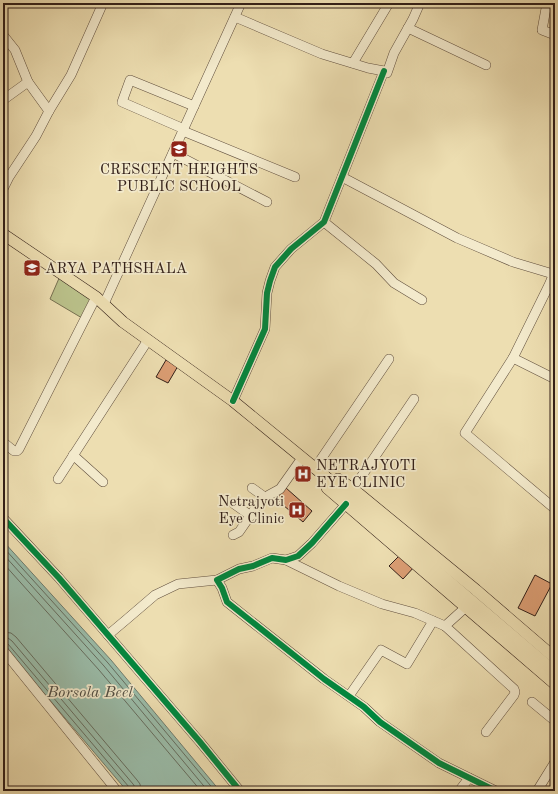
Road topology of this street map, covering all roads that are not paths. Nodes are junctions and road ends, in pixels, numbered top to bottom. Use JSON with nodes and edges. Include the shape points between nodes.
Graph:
{"nodes":[{"id":1,"x":103,"y":3,"type":"edge"},
{"id":2,"x":242,"y":3,"type":"edge"},
{"id":3,"x":389,"y":3,"type":"edge"},
{"id":4,"x":420,"y":3,"type":"edge"},
{"id":5,"x":548,"y":3,"type":"edge"},
{"id":6,"x":235,"y":17,"type":"junction"},
{"id":7,"x":408,"y":28,"type":"junction"},
{"id":8,"x":3,"y":35,"type":"edge"},
{"id":9,"x":555,"y":35,"type":"edge"},
{"id":10,"x":353,"y":63,"type":"junction"},
{"id":11,"x":486,"y":65,"type":"dead end"},
{"id":12,"x":384,"y":71,"type":"junction"},
{"id":13,"x":28,"y":82,"type":"junction"},
{"id":14,"x":3,"y":100,"type":"edge"},
{"id":15,"x":194,"y":106,"type":"junction"},
{"id":16,"x":49,"y":111,"type":"junction"},
{"id":17,"x":184,"y":130,"type":"junction"},
{"id":18,"x":173,"y":153,"type":"junction"},
{"id":19,"x":295,"y":177,"type":"dead end"},
{"id":20,"x":342,"y":177,"type":"junction"},
{"id":21,"x":3,"y":189,"type":"edge"},
{"id":22,"x":267,"y":202,"type":"dead end"},
{"id":23,"x":324,"y":222,"type":"junction"},
{"id":24,"x":3,"y":234,"type":"edge"},
{"id":25,"x":554,"y":273,"type":"edge"},
{"id":26,"x":422,"y":300,"type":"dead end"},
{"id":27,"x":100,"y":301,"type":"junction"},
{"id":28,"x":148,"y":340,"type":"junction"},
{"id":29,"x":513,"y":358,"type":"junction"},
{"id":30,"x":389,"y":359,"type":"dead end"},
{"id":31,"x":555,"y":379,"type":"edge"},
{"id":32,"x":414,"y":399,"type":"dead end"},
{"id":33,"x":233,"y":401,"type":"junction"},
{"id":34,"x":3,"y":442,"type":"edge"},
{"id":35,"x":73,"y":455,"type":"junction"},
{"id":36,"x":302,"y":458,"type":"junction"},
{"id":37,"x":315,"y":468,"type":"junction"},
{"id":38,"x":324,"y":475,"type":"junction"},
{"id":39,"x":58,"y":478,"type":"dead end"},
{"id":40,"x":103,"y":482,"type":"dead end"},
{"id":41,"x":252,"y":488,"type":"dead end"},
{"id":42,"x":353,"y":489,"type":"junction"},
{"id":43,"x":266,"y":498,"type":"junction"},
{"id":44,"x":234,"y":504,"type":"dead end"},
{"id":45,"x":346,"y":504,"type":"junction"},
{"id":46,"x":555,"y":509,"type":"edge"},
{"id":47,"x":251,"y":516,"type":"junction"},
{"id":48,"x":3,"y":518,"type":"edge"},
{"id":49,"x":233,"y":535,"type":"dead end"},
{"id":50,"x":286,"y":560,"type":"junction"},
{"id":51,"x":217,"y":580,"type":"junction"},
{"id":52,"x":466,"y":607,"type":"junction"},
{"id":53,"x":433,"y":621,"type":"junction"},
{"id":54,"x":445,"y":626,"type":"junction"},
{"id":55,"x":108,"y":635,"type":"junction"},
{"id":56,"x":3,"y":650,"type":"edge"},
{"id":57,"x":555,"y":658,"type":"edge"},
{"id":58,"x":555,"y":672,"type":"edge"},
{"id":59,"x":555,"y":684,"type":"edge"},
{"id":60,"x":348,"y":696,"type":"junction"},
{"id":61,"x":532,"y":702,"type":"dead end"},
{"id":62,"x":555,"y":721,"type":"edge"},
{"id":63,"x":486,"y":732,"type":"dead end"},
{"id":64,"x":555,"y":762,"type":"edge"},
{"id":65,"x":469,"y":778,"type":"junction"},
{"id":66,"x":117,"y":791,"type":"edge"},
{"id":67,"x":240,"y":791,"type":"edge"},
{"id":68,"x":459,"y":791,"type":"edge"},
{"id":69,"x":496,"y":791,"type":"edge"},
{"id":70,"x":537,"y":791,"type":"edge"}],
"edges":[{"from":1,"to":16,"type":"street","via":[[71,75]]},
{"from":2,"to":6,"type":"street"},
{"from":3,"to":10,"type":"street"},
{"from":4,"to":7,"type":"street"},
{"from":5,"to":9,"type":"street","via":[[542,30]]},
{"from":6,"to":10,"type":"street","via":[[322,54]]},
{"from":6,"to":15,"type":"street"},
{"from":7,"to":11,"type":"street"},
{"from":7,"to":12,"type":"street","via":[[394,53],[387,73]]},
{"from":8,"to":13,"type":"street","via":[[15,50]]},
{"from":10,"to":12,"type":"street"},
{"from":12,"to":20,"type":"street"},
{"from":13,"to":14,"type":"street"},
{"from":13,"to":16,"type":"street"},
{"from":15,"to":17,"type":"street"},
{"from":15,"to":17,"type":"street","via":[[130,80],[122,102]]},
{"from":16,"to":21,"type":"street"},
{"from":17,"to":18,"type":"street"},
{"from":17,"to":19,"type":"street"},
{"from":18,"to":22,"type":"street"},
{"from":18,"to":27,"type":"street"},
{"from":20,"to":23,"type":"street"},
{"from":20,"to":25,"type":"street","via":[[464,241],[513,262]]},
{"from":23,"to":26,"type":"street","via":[[376,264],[394,283]]},
{"from":23,"to":33,"type":"street","via":[[291,249],[275,267],[267,293],[266,329]]},
{"from":24,"to":27,"type":"main road"},
{"from":25,"to":29,"type":"street"},
{"from":27,"to":28,"type":"main road"},
{"from":27,"to":34,"type":"street","via":[[19,449],[14,451]]},
{"from":28,"to":33,"type":"main road"},
{"from":28,"to":35,"type":"street"},
{"from":29,"to":31,"type":"street"},
{"from":29,"to":46,"type":"street","via":[[465,433]]},
{"from":30,"to":37,"type":"street"},
{"from":32,"to":42,"type":"street"},
{"from":33,"to":36,"type":"main road"},
{"from":35,"to":39,"type":"street"},
{"from":35,"to":40,"type":"street"},
{"from":36,"to":37,"type":"main road"},
{"from":36,"to":43,"type":"street","via":[[280,489]]},
{"from":37,"to":38,"type":"main road"},
{"from":38,"to":42,"type":"main road","via":[[333,475]]},
{"from":38,"to":45,"type":"main road","via":[[327,488]]},
{"from":38,"to":58,"type":"main road"},
{"from":41,"to":43,"type":"street"},
{"from":42,"to":57,"type":"main road"},
{"from":43,"to":47,"type":"street"},
{"from":44,"to":47,"type":"street"},
{"from":45,"to":50,"type":"street","via":[[312,543],[298,556]]},
{"from":45,"to":52,"type":"main road"},
{"from":47,"to":49,"type":"street","via":[[239,532]]},
{"from":48,"to":55,"type":"street"},
{"from":50,"to":51,"type":"street","via":[[272,558],[239,569]]},
{"from":50,"to":53,"type":"street","via":[[382,604]]},
{"from":51,"to":55,"type":"street","via":[[178,584],[156,595]]},
{"from":51,"to":60,"type":"street","via":[[227,602]]},
{"from":52,"to":54,"type":"street"},
{"from":52,"to":59,"type":"main road"},
{"from":53,"to":54,"type":"street"},
{"from":53,"to":60,"type":"street","via":[[406,664],[381,650]]},
{"from":54,"to":63,"type":"street","via":[[514,689],[514,695]]},
{"from":55,"to":67,"type":"street"},
{"from":56,"to":66,"type":"street"},
{"from":60,"to":65,"type":"street","via":[[439,763]]},
{"from":61,"to":62,"type":"street"},
{"from":64,"to":70,"type":"street"},
{"from":65,"to":68,"type":"street"},
{"from":65,"to":69,"type":"street"}]}
